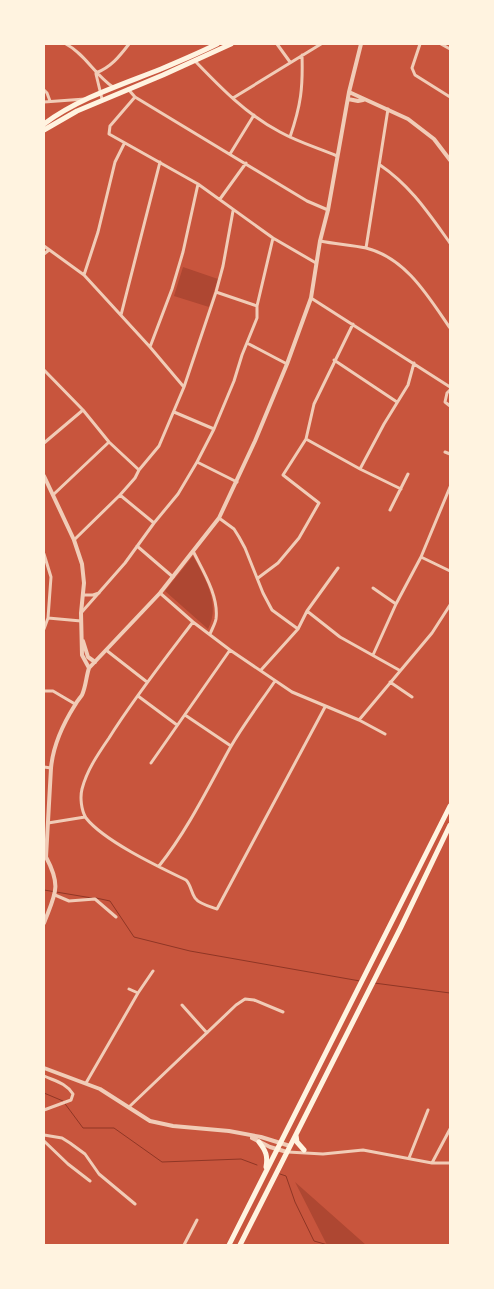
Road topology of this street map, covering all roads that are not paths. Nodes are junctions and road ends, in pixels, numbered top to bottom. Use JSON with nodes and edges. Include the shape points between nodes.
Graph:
{"nodes":[{"id":1,"x":68,"y":44,"type":"edge"},
{"id":2,"x":128,"y":44,"type":"edge"},
{"id":3,"x":217,"y":44,"type":"edge"},
{"id":4,"x":231,"y":44,"type":"edge"},
{"id":5,"x":277,"y":44,"type":"edge"},
{"id":6,"x":321,"y":44,"type":"edge"},
{"id":7,"x":360,"y":44,"type":"edge"},
{"id":8,"x":420,"y":44,"type":"edge"},
{"id":9,"x":441,"y":44,"type":"edge"},
{"id":10,"x":450,"y":49,"type":"edge"},
{"id":11,"x":302,"y":55,"type":"junction"},
{"id":12,"x":195,"y":61,"type":"junction"},
{"id":13,"x":290,"y":62,"type":"junction"},
{"id":14,"x":96,"y":73,"type":"junction"},
{"id":15,"x":113,"y":88,"type":"junction"},
{"id":16,"x":128,"y":88,"type":"junction"},
{"id":17,"x":44,"y":90,"type":"edge"},
{"id":18,"x":100,"y":92,"type":"junction"},
{"id":19,"x":349,"y":92,"type":"junction"},
{"id":20,"x":135,"y":97,"type":"junction"},
{"id":21,"x":450,"y":97,"type":"edge"},
{"id":22,"x":88,"y":98,"type":"junction"},
{"id":23,"x":233,"y":98,"type":"junction"},
{"id":24,"x":102,"y":99,"type":"junction"},
{"id":25,"x":348,"y":99,"type":"junction"},
{"id":26,"x":363,"y":100,"type":"junction"},
{"id":27,"x":50,"y":101,"type":"junction"},
{"id":28,"x":44,"y":102,"type":"edge"},
{"id":29,"x":388,"y":109,"type":"junction"},
{"id":30,"x":254,"y":115,"type":"junction"},
{"id":31,"x":44,"y":124,"type":"edge"},
{"id":32,"x":44,"y":130,"type":"edge"},
{"id":33,"x":290,"y":137,"type":"junction"},
{"id":34,"x":124,"y":144,"type":"junction"},
{"id":35,"x":230,"y":154,"type":"junction"},
{"id":36,"x":337,"y":156,"type":"junction"},
{"id":37,"x":450,"y":159,"type":"edge"},
{"id":38,"x":160,"y":162,"type":"junction"},
{"id":39,"x":246,"y":163,"type":"junction"},
{"id":40,"x":380,"y":165,"type":"junction"},
{"id":41,"x":198,"y":184,"type":"junction"},
{"id":42,"x":220,"y":199,"type":"junction"},
{"id":43,"x":233,"y":210,"type":"junction"},
{"id":44,"x":328,"y":210,"type":"junction"},
{"id":45,"x":272,"y":238,"type":"junction"},
{"id":46,"x":320,"y":241,"type":"junction"},
{"id":47,"x":450,"y":244,"type":"edge"},
{"id":48,"x":44,"y":246,"type":"edge"},
{"id":49,"x":366,"y":248,"type":"junction"},
{"id":50,"x":49,"y":250,"type":"junction"},
{"id":51,"x":44,"y":254,"type":"edge"},
{"id":52,"x":316,"y":263,"type":"junction"},
{"id":53,"x":84,"y":275,"type":"junction"},
{"id":54,"x":216,"y":292,"type":"junction"},
{"id":55,"x":311,"y":298,"type":"junction"},
{"id":56,"x":257,"y":306,"type":"junction"},
{"id":57,"x":121,"y":316,"type":"junction"},
{"id":58,"x":353,"y":324,"type":"junction"},
{"id":59,"x":450,"y":328,"type":"edge"},
{"id":60,"x":247,"y":343,"type":"junction"},
{"id":61,"x":150,"y":347,"type":"junction"},
{"id":62,"x":334,"y":360,"type":"junction"},
{"id":63,"x":414,"y":363,"type":"junction"},
{"id":64,"x":287,"y":364,"type":"junction"},
{"id":65,"x":44,"y":370,"type":"edge"},
{"id":66,"x":184,"y":387,"type":"junction"},
{"id":67,"x":450,"y":388,"type":"edge"},
{"id":68,"x":397,"y":402,"type":"junction"},
{"id":69,"x":450,"y":406,"type":"edge"},
{"id":70,"x":83,"y":410,"type":"junction"},
{"id":71,"x":174,"y":412,"type":"junction"},
{"id":72,"x":214,"y":428,"type":"junction"},
{"id":73,"x":306,"y":438,"type":"junction"},
{"id":74,"x":110,"y":442,"type":"junction"},
{"id":75,"x":44,"y":443,"type":"edge"},
{"id":76,"x":445,"y":452,"type":"dead end"},
{"id":77,"x":450,"y":454,"type":"edge"},
{"id":78,"x":198,"y":462,"type":"junction"},
{"id":79,"x":360,"y":469,"type":"junction"},
{"id":80,"x":139,"y":470,"type":"junction"},
{"id":81,"x":408,"y":474,"type":"dead end"},
{"id":82,"x":44,"y":476,"type":"edge"},
{"id":83,"x":237,"y":482,"type":"junction"},
{"id":84,"x":450,"y":487,"type":"edge"},
{"id":85,"x":401,"y":489,"type":"junction"},
{"id":86,"x":54,"y":494,"type":"junction"},
{"id":87,"x":120,"y":495,"type":"junction"},
{"id":88,"x":390,"y":510,"type":"dead end"},
{"id":89,"x":219,"y":518,"type":"junction"},
{"id":90,"x":154,"y":523,"type":"junction"},
{"id":91,"x":74,"y":540,"type":"junction"},
{"id":92,"x":137,"y":546,"type":"junction"},
{"id":93,"x":193,"y":551,"type":"junction"},
{"id":94,"x":44,"y":554,"type":"edge"},
{"id":95,"x":421,"y":557,"type":"junction"},
{"id":96,"x":338,"y":568,"type":"dead end"},
{"id":97,"x":450,"y":571,"type":"edge"},
{"id":98,"x":172,"y":577,"type":"junction"},
{"id":99,"x":258,"y":578,"type":"junction"},
{"id":100,"x":373,"y":588,"type":"dead end"},
{"id":101,"x":99,"y":593,"type":"junction"},
{"id":102,"x":160,"y":593,"type":"junction"},
{"id":103,"x":83,"y":595,"type":"junction"},
{"id":104,"x":396,"y":604,"type":"junction"},
{"id":105,"x":450,"y":606,"type":"edge"},
{"id":106,"x":307,"y":610,"type":"junction"},
{"id":107,"x":81,"y":613,"type":"junction"},
{"id":108,"x":48,"y":618,"type":"junction"},
{"id":109,"x":82,"y":621,"type":"junction"},
{"id":110,"x":194,"y":622,"type":"junction"},
{"id":111,"x":298,"y":629,"type":"junction"},
{"id":112,"x":44,"y":630,"type":"edge"},
{"id":113,"x":210,"y":634,"type":"junction"},
{"id":114,"x":82,"y":637,"type":"junction"},
{"id":115,"x":106,"y":650,"type":"junction"},
{"id":116,"x":230,"y":650,"type":"junction"},
{"id":117,"x":372,"y":655,"type":"junction"},
{"id":118,"x":95,"y":662,"type":"junction"},
{"id":119,"x":89,"y":668,"type":"junction"},
{"id":120,"x":261,"y":670,"type":"junction"},
{"id":121,"x":399,"y":670,"type":"junction"},
{"id":122,"x":276,"y":681,"type":"junction"},
{"id":123,"x":147,"y":682,"type":"junction"},
{"id":124,"x":390,"y":682,"type":"junction"},
{"id":125,"x":44,"y":691,"type":"edge"},
{"id":126,"x":138,"y":696,"type":"junction"},
{"id":127,"x":412,"y":697,"type":"dead end"},
{"id":128,"x":75,"y":704,"type":"junction"},
{"id":129,"x":325,"y":707,"type":"junction"},
{"id":130,"x":185,"y":715,"type":"junction"},
{"id":131,"x":359,"y":720,"type":"junction"},
{"id":132,"x":177,"y":725,"type":"junction"},
{"id":133,"x":385,"y":734,"type":"dead end"},
{"id":134,"x":231,"y":746,"type":"junction"},
{"id":135,"x":151,"y":763,"type":"dead end"},
{"id":136,"x":44,"y":767,"type":"edge"},
{"id":137,"x":51,"y":768,"type":"junction"},
{"id":138,"x":450,"y":806,"type":"edge"},
{"id":139,"x":85,"y":817,"type":"junction"},
{"id":140,"x":48,"y":823,"type":"junction"},
{"id":141,"x":450,"y":825,"type":"edge"},
{"id":142,"x":45,"y":857,"type":"edge"},
{"id":143,"x":158,"y":866,"type":"junction"},
{"id":144,"x":55,"y":895,"type":"junction"},
{"id":145,"x":116,"y":918,"type":"dead end"},
{"id":146,"x":44,"y":923,"type":"edge"},
{"id":147,"x":152,"y":971,"type":"dead end"},
{"id":148,"x":129,"y":990,"type":"dead end"},
{"id":149,"x":138,"y":994,"type":"junction"},
{"id":150,"x":182,"y":1005,"type":"dead end"},
{"id":151,"x":282,"y":1012,"type":"dead end"},
{"id":152,"x":206,"y":1033,"type":"junction"},
{"id":153,"x":44,"y":1068,"type":"edge"},
{"id":154,"x":44,"y":1076,"type":"edge"},
{"id":155,"x":86,"y":1083,"type":"junction"},
{"id":156,"x":129,"y":1108,"type":"junction"},
{"id":157,"x":44,"y":1110,"type":"edge"},
{"id":158,"x":428,"y":1110,"type":"dead end"},
{"id":159,"x":450,"y":1129,"type":"edge"},
{"id":160,"x":44,"y":1135,"type":"edge"},
{"id":161,"x":296,"y":1135,"type":"junction"},
{"id":162,"x":250,"y":1136,"type":"junction"},
{"id":163,"x":44,"y":1141,"type":"edge"},
{"id":164,"x":259,"y":1142,"type":"junction"},
{"id":165,"x":282,"y":1143,"type":"junction"},
{"id":166,"x":290,"y":1146,"type":"junction"},
{"id":167,"x":278,"y":1149,"type":"junction"},
{"id":168,"x":304,"y":1150,"type":"junction"},
{"id":169,"x":287,"y":1152,"type":"junction"},
{"id":170,"x":311,"y":1154,"type":"junction"},
{"id":171,"x":409,"y":1158,"type":"junction"},
{"id":172,"x":432,"y":1163,"type":"junction"},
{"id":173,"x":450,"y":1163,"type":"edge"},
{"id":174,"x":266,"y":1172,"type":"junction"},
{"id":175,"x":90,"y":1181,"type":"dead end"},
{"id":176,"x":135,"y":1204,"type":"dead end"},
{"id":177,"x":197,"y":1220,"type":"dead end"},
{"id":178,"x":184,"y":1245,"type":"edge"},
{"id":179,"x":229,"y":1245,"type":"edge"},
{"id":180,"x":240,"y":1245,"type":"edge"}],
"edges":[{"from":1,"to":14,"type":"street"},
{"from":2,"to":14,"type":"street","via":[[116,61]]},
{"from":3,"to":15,"type":"main road"},
{"from":4,"to":12,"type":"main road"},
{"from":5,"to":13,"type":"street"},
{"from":6,"to":11,"type":"street"},
{"from":7,"to":19,"type":"street"},
{"from":8,"to":21,"type":"street","via":[[412,68],[415,76]]},
{"from":9,"to":10,"type":"street"},
{"from":11,"to":13,"type":"street"},
{"from":11,"to":33,"type":"street","via":[[301,102]]},
{"from":12,"to":16,"type":"main road"},
{"from":12,"to":23,"type":"street"},
{"from":13,"to":23,"type":"street"},
{"from":14,"to":15,"type":"street"},
{"from":14,"to":18,"type":"street"},
{"from":15,"to":18,"type":"main road"},
{"from":16,"to":20,"type":"street"},
{"from":16,"to":24,"type":"main road"},
{"from":17,"to":27,"type":"street"},
{"from":18,"to":22,"type":"main road"},
{"from":18,"to":24,"type":"street"},
{"from":19,"to":25,"type":"street"},
{"from":19,"to":26,"type":"street"},
{"from":20,"to":34,"type":"street","via":[[110,126],[109,134]]},
{"from":20,"to":35,"type":"street"},
{"from":22,"to":27,"type":"street"},
{"from":22,"to":31,"type":"main road"},
{"from":23,"to":30,"type":"street"},
{"from":24,"to":32,"type":"main road","via":[[76,110]]},
{"from":25,"to":26,"type":"street"},
{"from":25,"to":36,"type":"street"},
{"from":26,"to":29,"type":"street"},
{"from":27,"to":28,"type":"street"},
{"from":29,"to":37,"type":"street","via":[[408,119],[434,139]]},
{"from":29,"to":40,"type":"street"},
{"from":30,"to":33,"type":"street"},
{"from":30,"to":35,"type":"street"},
{"from":33,"to":36,"type":"street"},
{"from":34,"to":38,"type":"street"},
{"from":34,"to":53,"type":"street"},
{"from":35,"to":39,"type":"street"},
{"from":36,"to":44,"type":"street"},
{"from":38,"to":41,"type":"street"},
{"from":38,"to":57,"type":"street"},
{"from":39,"to":42,"type":"street"},
{"from":39,"to":44,"type":"street","via":[[307,201]]},
{"from":40,"to":47,"type":"street","via":[[411,190]]},
{"from":40,"to":49,"type":"street"},
{"from":41,"to":42,"type":"street"},
{"from":41,"to":61,"type":"street","via":[[183,252]]},
{"from":42,"to":43,"type":"street"},
{"from":43,"to":45,"type":"street"},
{"from":43,"to":54,"type":"street"},
{"from":44,"to":46,"type":"street"},
{"from":45,"to":52,"type":"street"},
{"from":45,"to":56,"type":"street"},
{"from":46,"to":49,"type":"street"},
{"from":46,"to":52,"type":"street"},
{"from":48,"to":50,"type":"street"},
{"from":49,"to":59,"type":"street","via":[[402,267],[425,292]]},
{"from":50,"to":51,"type":"street"},
{"from":50,"to":53,"type":"street"},
{"from":52,"to":55,"type":"street"},
{"from":53,"to":57,"type":"street"},
{"from":54,"to":56,"type":"street"},
{"from":54,"to":66,"type":"street"},
{"from":55,"to":58,"type":"street"},
{"from":55,"to":64,"type":"street"},
{"from":56,"to":60,"type":"street","via":[[257,318]]},
{"from":57,"to":61,"type":"street"},
{"from":58,"to":62,"type":"street"},
{"from":58,"to":63,"type":"street"},
{"from":60,"to":64,"type":"street"},
{"from":60,"to":72,"type":"street"},
{"from":61,"to":66,"type":"street"},
{"from":62,"to":68,"type":"street"},
{"from":62,"to":73,"type":"street","via":[[314,404]]},
{"from":63,"to":67,"type":"street"},
{"from":63,"to":68,"type":"street","via":[[408,385]]},
{"from":64,"to":83,"type":"street"},
{"from":65,"to":70,"type":"street"},
{"from":66,"to":71,"type":"street"},
{"from":67,"to":69,"type":"street","via":[[445,402]]},
{"from":68,"to":79,"type":"street"},
{"from":70,"to":74,"type":"street"},
{"from":70,"to":75,"type":"street"},
{"from":71,"to":72,"type":"street"},
{"from":71,"to":80,"type":"street","via":[[159,446]]},
{"from":72,"to":78,"type":"street"},
{"from":73,"to":79,"type":"street"},
{"from":73,"to":99,"type":"street","via":[[284,475],[319,502],[300,538],[278,563]]},
{"from":74,"to":80,"type":"street"},
{"from":74,"to":86,"type":"street"},
{"from":76,"to":77,"type":"street"},
{"from":78,"to":83,"type":"street"},
{"from":78,"to":90,"type":"street"},
{"from":79,"to":85,"type":"street"},
{"from":80,"to":87,"type":"street"},
{"from":81,"to":85,"type":"street"},
{"from":82,"to":86,"type":"street"},
{"from":83,"to":89,"type":"street"},
{"from":84,"to":95,"type":"street"},
{"from":85,"to":88,"type":"street"},
{"from":86,"to":91,"type":"street"},
{"from":87,"to":90,"type":"street"},
{"from":87,"to":91,"type":"street"},
{"from":89,"to":93,"type":"street"},
{"from":89,"to":99,"type":"street","via":[[234,529]]},
{"from":90,"to":92,"type":"street"},
{"from":91,"to":103,"type":"street","via":[[82,564]]},
{"from":92,"to":98,"type":"street"},
{"from":92,"to":101,"type":"street"},
{"from":93,"to":98,"type":"street"},
{"from":93,"to":113,"type":"street","via":[[215,602],[216,619]]},
{"from":94,"to":108,"type":"street","via":[[51,577]]},
{"from":95,"to":97,"type":"street"},
{"from":95,"to":104,"type":"street"},
{"from":96,"to":106,"type":"street"},
{"from":98,"to":102,"type":"street"},
{"from":99,"to":111,"type":"street","via":[[272,610]]},
{"from":100,"to":104,"type":"street"},
{"from":101,"to":103,"type":"street"},
{"from":101,"to":107,"type":"street"},
{"from":102,"to":110,"type":"street"},
{"from":102,"to":115,"type":"street"},
{"from":103,"to":107,"type":"street"},
{"from":104,"to":117,"type":"street"},
{"from":105,"to":121,"type":"street","via":[[432,633]]},
{"from":106,"to":111,"type":"street"},
{"from":106,"to":117,"type":"street","via":[[340,637]]},
{"from":107,"to":109,"type":"street"},
{"from":108,"to":109,"type":"street"},
{"from":108,"to":112,"type":"street"},
{"from":109,"to":114,"type":"street"},
{"from":110,"to":113,"type":"street"},
{"from":110,"to":123,"type":"street"},
{"from":111,"to":120,"type":"street"},
{"from":113,"to":116,"type":"street"},
{"from":114,"to":118,"type":"street","via":[[88,657]]},
{"from":114,"to":119,"type":"street","via":[[82,655]]},
{"from":115,"to":118,"type":"street"},
{"from":115,"to":123,"type":"street"},
{"from":116,"to":120,"type":"street"},
{"from":116,"to":130,"type":"street"},
{"from":117,"to":121,"type":"street"},
{"from":118,"to":119,"type":"street"},
{"from":119,"to":128,"type":"street","via":[[81,697]]},
{"from":120,"to":122,"type":"street"},
{"from":121,"to":124,"type":"street"},
{"from":122,"to":129,"type":"street"},
{"from":122,"to":134,"type":"street"},
{"from":123,"to":126,"type":"street"},
{"from":124,"to":127,"type":"street"},
{"from":124,"to":131,"type":"street"},
{"from":125,"to":128,"type":"street","via":[[53,691]]},
{"from":126,"to":132,"type":"street"},
{"from":126,"to":139,"type":"street","via":[[89,772],[80,800]]},
{"from":128,"to":137,"type":"street","via":[[56,743]]},
{"from":129,"to":131,"type":"street"},
{"from":129,"to":143,"type":"street","via":[[217,909],[194,898],[186,880]]},
{"from":130,"to":132,"type":"street"},
{"from":130,"to":134,"type":"street"},
{"from":131,"to":133,"type":"street"},
{"from":132,"to":135,"type":"street"},
{"from":134,"to":143,"type":"street","via":[[172,850]]},
{"from":136,"to":137,"type":"street"},
{"from":137,"to":140,"type":"street"},
{"from":138,"to":165,"type":"main road"},
{"from":139,"to":140,"type":"street"},
{"from":139,"to":143,"type":"street","via":[[112,840]]},
{"from":140,"to":142,"type":"street"},
{"from":141,"to":161,"type":"main road"},
{"from":142,"to":144,"type":"street","via":[[56,881]]},
{"from":144,"to":145,"type":"street","via":[[69,901],[95,899]]},
{"from":144,"to":146,"type":"street"},
{"from":147,"to":149,"type":"street"},
{"from":148,"to":149,"type":"street"},
{"from":149,"to":155,"type":"street"},
{"from":150,"to":152,"type":"street"},
{"from":151,"to":152,"type":"street","via":[[245,998]]},
{"from":152,"to":156,"type":"street"},
{"from":153,"to":155,"type":"street"},
{"from":154,"to":157,"type":"street","via":[[60,1082],[73,1094],[71,1100]]},
{"from":155,"to":156,"type":"street"},
{"from":156,"to":162,"type":"street","via":[[160,1124]]},
{"from":158,"to":171,"type":"street"},
{"from":159,"to":172,"type":"street"},
{"from":160,"to":176,"type":"street","via":[[62,1138],[85,1154],[98,1174]]},
{"from":161,"to":166,"type":"main road"},
{"from":161,"to":168,"type":"main road"},
{"from":162,"to":164,"type":"street"},
{"from":162,"to":165,"type":"street"},
{"from":163,"to":175,"type":"street"},
{"from":164,"to":167,"type":"street"},
{"from":164,"to":174,"type":"main road","via":[[268,1158]]},
{"from":165,"to":166,"type":"street"},
{"from":165,"to":167,"type":"main road"},
{"from":166,"to":168,"type":"street"},
{"from":166,"to":169,"type":"main road"},
{"from":167,"to":169,"type":"street"},
{"from":167,"to":174,"type":"main road"},
{"from":168,"to":170,"type":"street"},
{"from":169,"to":170,"type":"street"},
{"from":169,"to":180,"type":"main road"},
{"from":170,"to":171,"type":"street","via":[[363,1150]]},
{"from":171,"to":172,"type":"street"},
{"from":172,"to":173,"type":"street"},
{"from":174,"to":179,"type":"main road"},
{"from":177,"to":178,"type":"street"}]}
